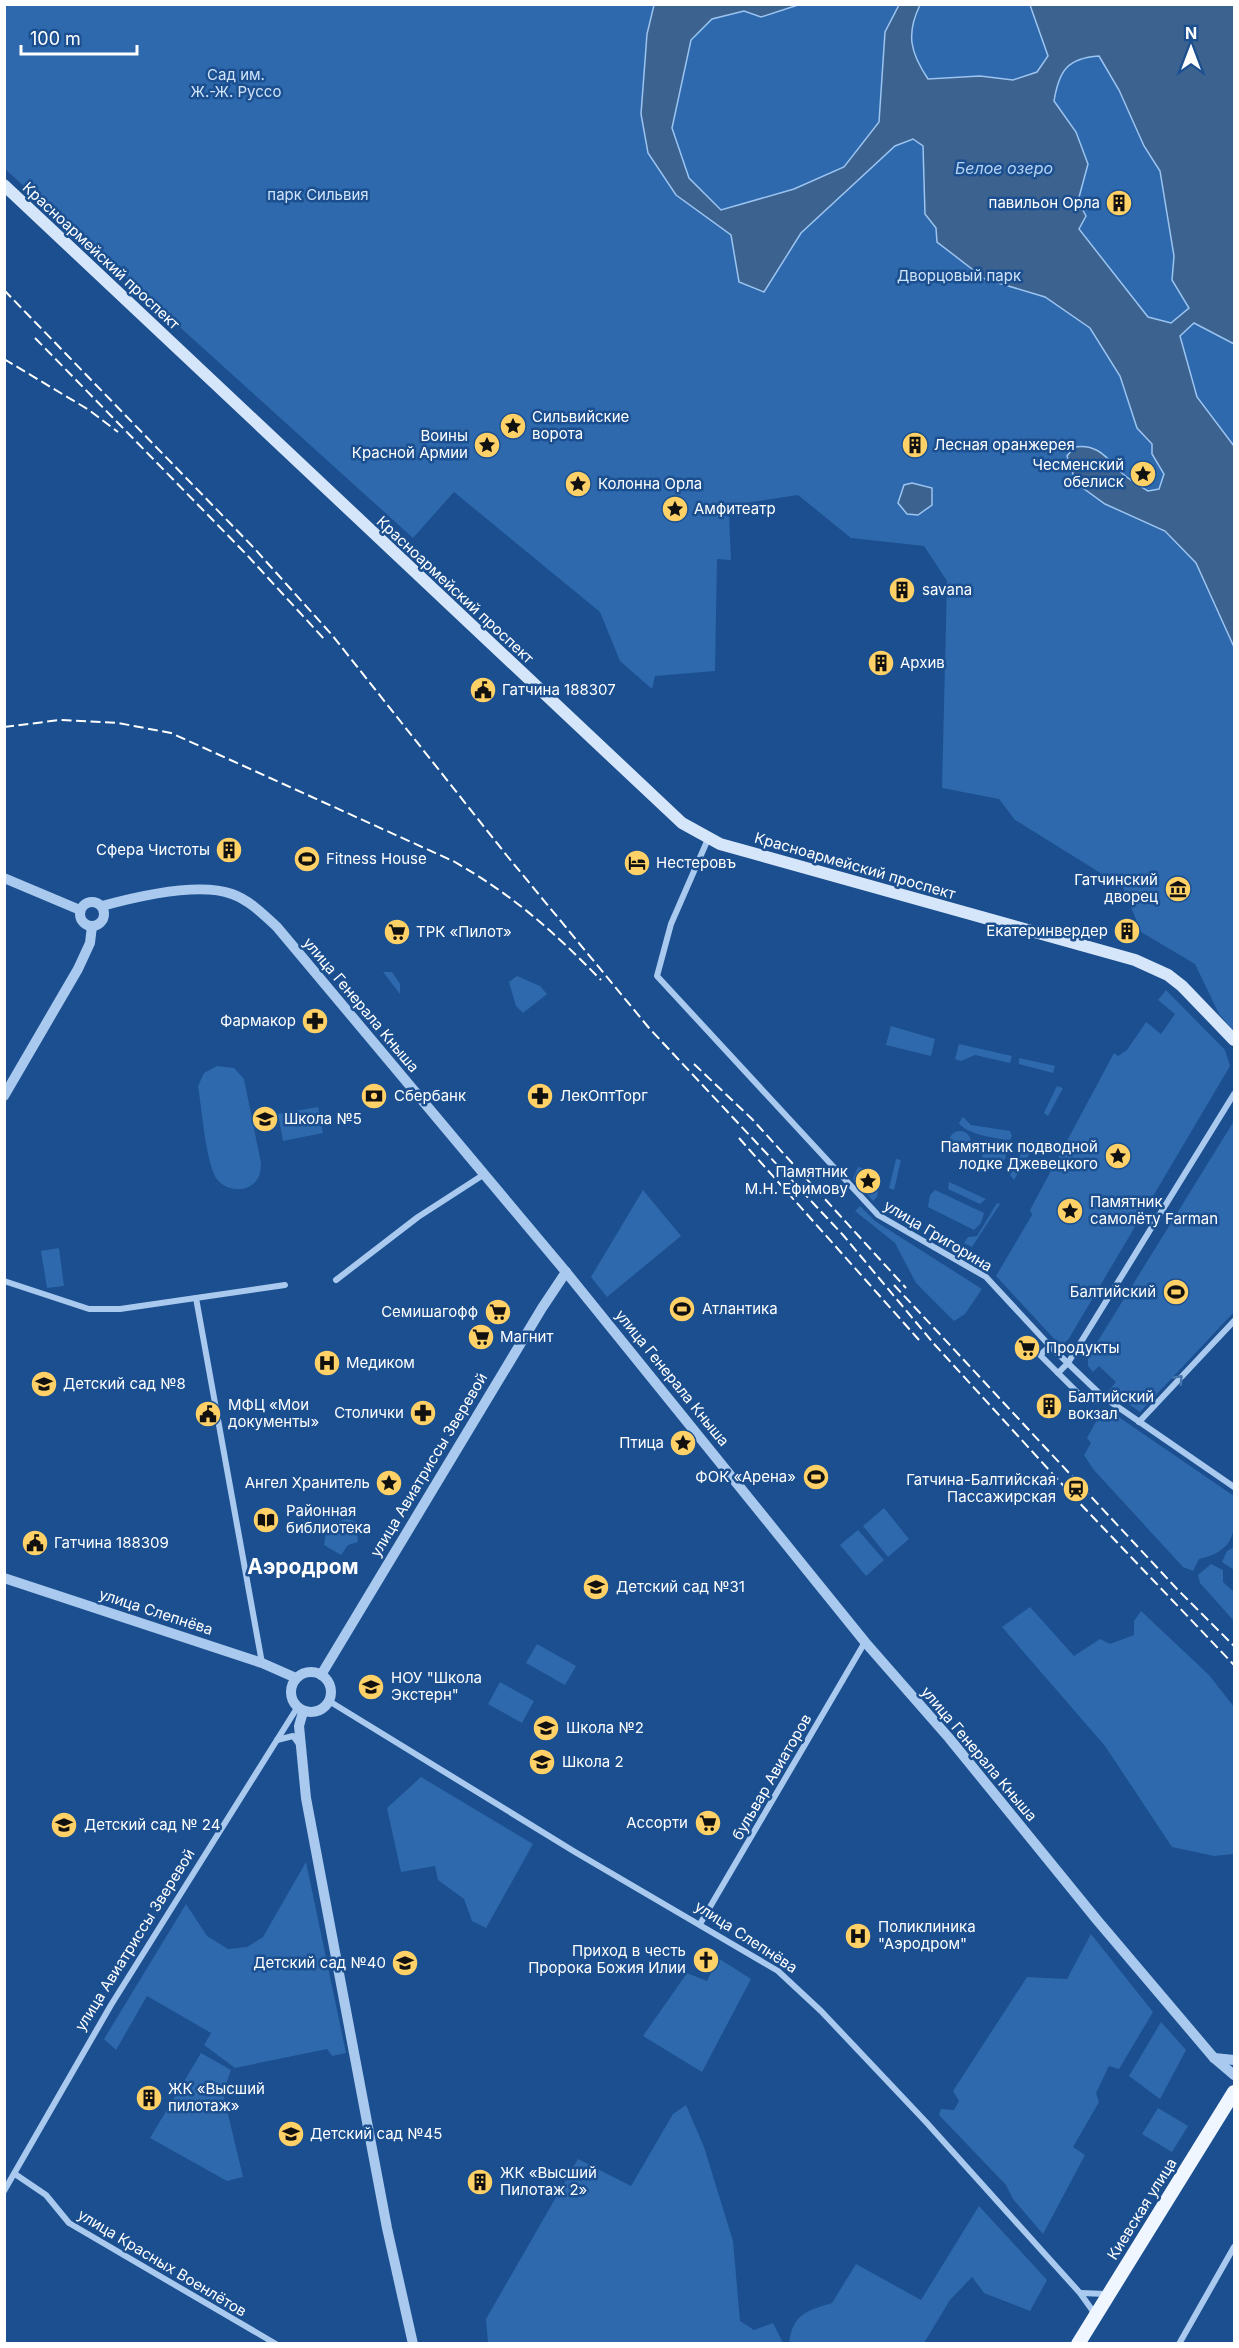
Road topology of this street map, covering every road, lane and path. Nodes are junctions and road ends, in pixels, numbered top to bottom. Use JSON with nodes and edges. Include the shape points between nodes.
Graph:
{"nodes":[{"id":1,"x":4,"y":185,"type":"edge"},
{"id":2,"x":708,"y":839,"type":"junction"},
{"id":3,"x":4,"y":878,"type":"edge"},
{"id":4,"x":102,"y":906,"type":"junction"},
{"id":5,"x":80,"y":910,"type":"junction"},
{"id":6,"x":92,"y":926,"type":"junction"},
{"id":7,"x":1234,"y":1040,"type":"edge"},
{"id":8,"x":1234,"y":1094,"type":"edge"},
{"id":9,"x":4,"y":1096,"type":"edge"},
{"id":10,"x":483,"y":1174,"type":"junction"},
{"id":11,"x":566,"y":1272,"type":"junction"},
{"id":12,"x":336,"y":1280,"type":"dead end"},
{"id":13,"x":4,"y":1281,"type":"edge"},
{"id":14,"x":285,"y":1286,"type":"dead end"},
{"id":15,"x":196,"y":1298,"type":"junction"},
{"id":16,"x":1234,"y":1321,"type":"edge"},
{"id":17,"x":1050,"y":1346,"type":"junction"},
{"id":18,"x":1068,"y":1363,"type":"junction"},
{"id":19,"x":1058,"y":1373,"type":"junction"},
{"id":20,"x":1102,"y":1396,"type":"junction"},
{"id":21,"x":1139,"y":1422,"type":"junction"},
{"id":22,"x":1234,"y":1487,"type":"edge"},
{"id":23,"x":4,"y":1578,"type":"edge"},
{"id":24,"x":866,"y":1642,"type":"junction"},
{"id":25,"x":262,"y":1663,"type":"junction"},
{"id":26,"x":321,"y":1675,"type":"junction"},
{"id":27,"x":296,"y":1678,"type":"junction"},
{"id":28,"x":329,"y":1701,"type":"junction"},
{"id":29,"x":300,"y":1710,"type":"junction"},
{"id":30,"x":277,"y":1740,"type":"junction"},
{"id":31,"x":300,"y":1745,"type":"junction"},
{"id":32,"x":700,"y":1924,"type":"junction"},
{"id":33,"x":1214,"y":2058,"type":"junction"},
{"id":34,"x":1234,"y":2061,"type":"edge"},
{"id":35,"x":1234,"y":2075,"type":"edge"},
{"id":36,"x":1234,"y":2091,"type":"edge"},
{"id":37,"x":15,"y":2174,"type":"junction"},
{"id":38,"x":4,"y":2191,"type":"edge"},
{"id":39,"x":1234,"y":2247,"type":"edge"},
{"id":40,"x":1080,"y":2293,"type":"junction"},
{"id":41,"x":1109,"y":2294,"type":"junction"},
{"id":42,"x":1096,"y":2315,"type":"junction"},
{"id":43,"x":276,"y":2343,"type":"edge"},
{"id":44,"x":413,"y":2343,"type":"edge"},
{"id":45,"x":1078,"y":2343,"type":"edge"},
{"id":46,"x":1179,"y":2343,"type":"edge"}],
"edges":[{"from":1,"to":2,"type":"main road","name":"Красноармейский проспект","via":[[637,783]]},
{"from":2,"to":7,"type":"main road","name":"Красноармейский проспект","via":[[1135,960],[1182,986]]},
{"from":2,"to":17,"type":"street","name":"улица Григорина","via":[[671,924],[657,976],[863,1202],[887,1222],[986,1277]]},
{"from":3,"to":5,"type":"street"},
{"from":4,"to":5,"type":"street","via":[[90,902]]},
{"from":4,"to":6,"type":"street","via":[[103,919]]},
{"from":4,"to":10,"type":"street","name":"улица Генерала Кныша","via":[[207,889],[233,894],[259,909]]},
{"from":5,"to":6,"type":"street","via":[[84,922]]},
{"from":6,"to":9,"type":"street","via":[[90,943],[78,969]]},
{"from":8,"to":18,"type":"street"},
{"from":10,"to":11,"type":"street","name":"улица Генерала Кныша"},
{"from":10,"to":12,"type":"street","via":[[418,1217]]},
{"from":11,"to":24,"type":"street","name":"улица Генерала Кныша"},
{"from":11,"to":26,"type":"street","name":"улица Авиатриссы Зверевой"},
{"from":13,"to":15,"type":"street","via":[[89,1310]]},
{"from":14,"to":15,"type":"street"},
{"from":15,"to":25,"type":"street"},
{"from":21,"to":16,"type":"street","one_way":true},
{"from":17,"to":18,"type":"street","name":"улица Григорина"},
{"from":17,"to":19,"type":"street","via":[[1040,1355]]},
{"from":18,"to":19,"type":"street"},
{"from":18,"to":20,"type":"street","name":"улица Григорина"},
{"from":19,"to":20,"type":"street","via":[[1087,1400]]},
{"from":20,"to":21,"type":"street","name":"улица Григорина"},
{"from":21,"to":22,"type":"street","name":"улица Григорина"},
{"from":23,"to":25,"type":"street","name":"улица Слепнёва"},
{"from":24,"to":32,"type":"street","name":"бульвар Авиаторов"},
{"from":24,"to":33,"type":"street","name":"улица Генерала Кныша"},
{"from":25,"to":27,"type":"street","name":"улица Слепнёва"},
{"from":26,"to":27,"type":"street","via":[[312,1672]]},
{"from":26,"to":28,"type":"street","via":[[331,1691]]},
{"from":27,"to":29,"type":"street","via":[[291,1699]]},
{"from":28,"to":29,"type":"street","via":[[313,1713]]},
{"from":28,"to":32,"type":"street","name":"улица Слепнёва"},
{"from":29,"to":30,"type":"street","name":"улица Авиатриссы Зверевой"},
{"from":29,"to":31,"type":"street"},
{"from":30,"to":31,"type":"street","via":[[292,1736]]},
{"from":30,"to":37,"type":"street","name":"улица Авиатриссы Зверевой","via":[[111,2006]]},
{"from":31,"to":44,"type":"street","via":[[306,1798],[356,2066]]},
{"from":32,"to":40,"type":"street","name":"улица Слепнёва","via":[[778,1971],[802,1992]]},
{"from":33,"to":34,"type":"street"},
{"from":33,"to":35,"type":"street","name":"улица Генерала Кныша"},
{"from":36,"to":41,"type":"main road","name":"Киевская улица"},
{"from":37,"to":38,"type":"street","name":"улица Авиатриссы Зверевой"},
{"from":37,"to":43,"type":"street","name":"улица Красных Военлётов","via":[[46,2195],[69,2223]]},
{"from":39,"to":46,"type":"street"},
{"from":40,"to":41,"type":"street"},
{"from":40,"to":42,"type":"street","name":"улица Слепнёва"},
{"from":41,"to":42,"type":"main road","name":"Киевская улица"},
{"from":42,"to":45,"type":"main road","name":"Киевская улица"}]}
